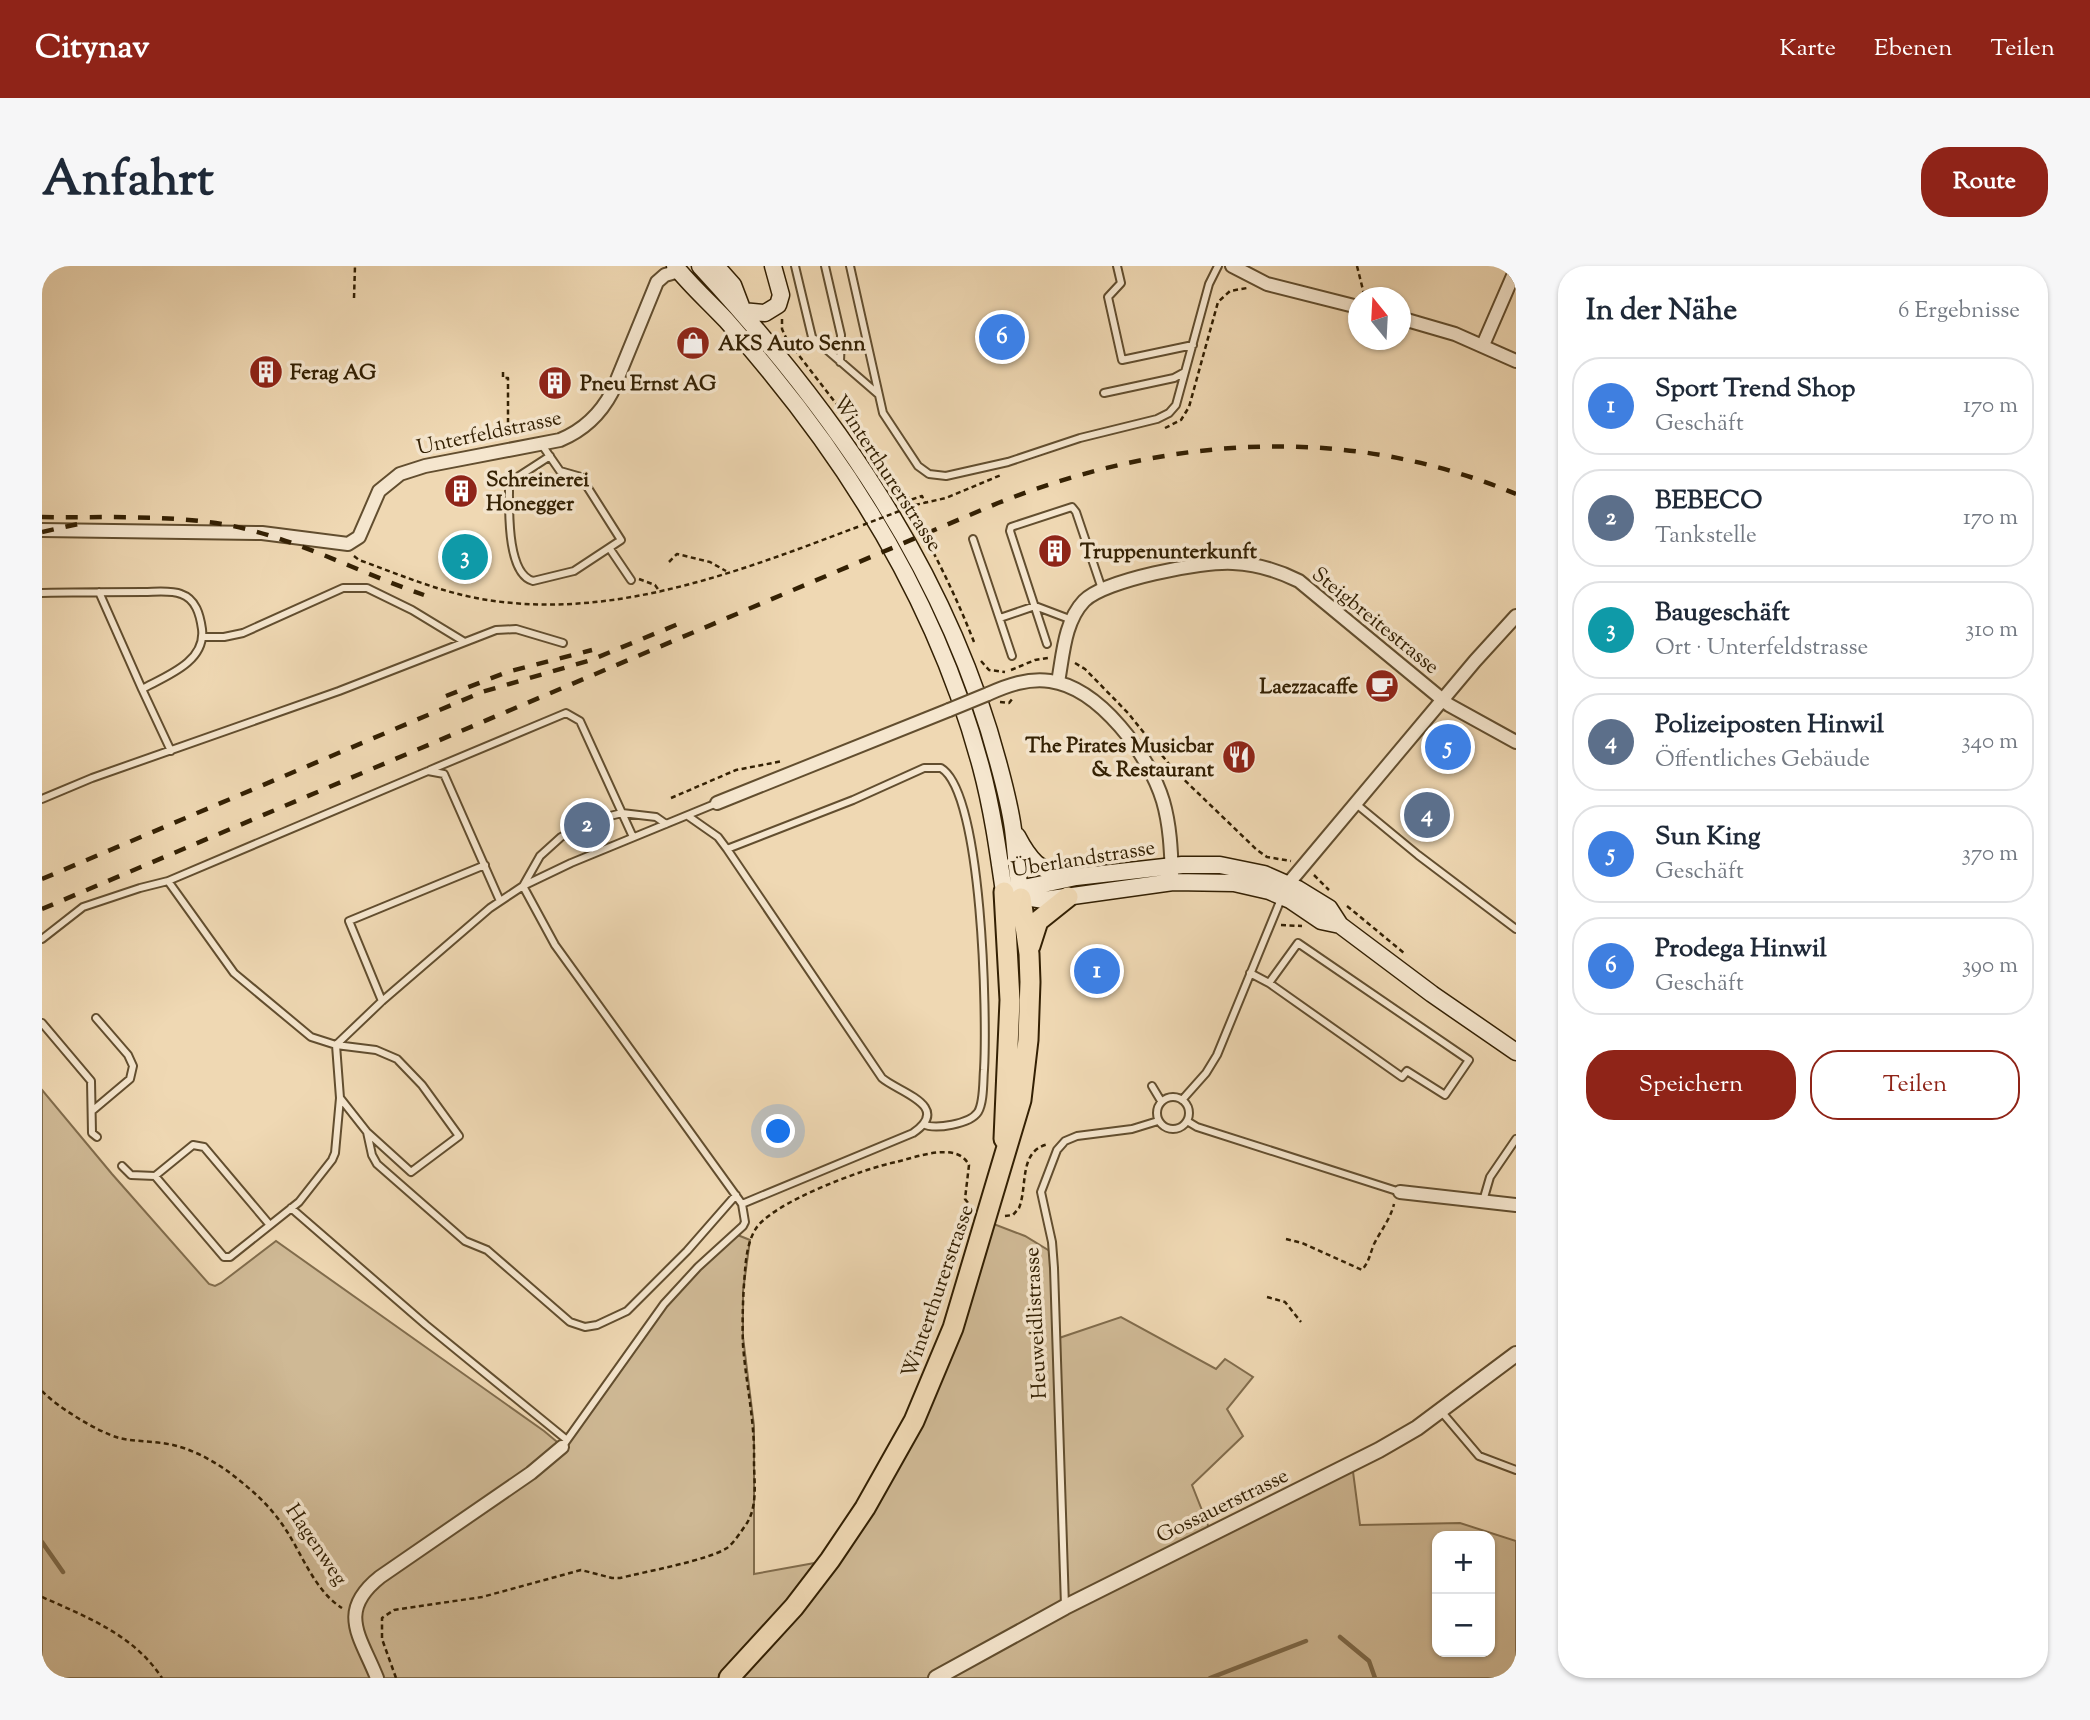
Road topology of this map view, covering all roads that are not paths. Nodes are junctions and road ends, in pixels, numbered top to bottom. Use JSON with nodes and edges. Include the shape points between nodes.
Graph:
{"nodes":[{"id":1,"x":700,"y":266,"type":"edge"},
{"id":2,"x":716,"y":266,"type":"edge"},
{"id":3,"x":773,"y":266,"type":"edge"},
{"id":4,"x":795,"y":266,"type":"edge"},
{"id":5,"x":825,"y":266,"type":"edge"},
{"id":6,"x":850,"y":266,"type":"edge"},
{"id":7,"x":1117,"y":266,"type":"edge"},
{"id":8,"x":1218,"y":266,"type":"edge"},
{"id":9,"x":1231,"y":266,"type":"edge"},
{"id":10,"x":674,"y":268,"type":"edge"},
{"id":11,"x":1516,"y":269,"type":"edge"},
{"id":12,"x":1348,"y":305,"type":"edge"},
{"id":13,"x":742,"y":312,"type":"junction"},
{"id":14,"x":1411,"y":321,"type":"edge"},
{"id":15,"x":1193,"y":345,"type":"junction"},
{"id":16,"x":1483,"y":345,"type":"junction"},
{"id":17,"x":1516,"y":361,"type":"edge"},
{"id":18,"x":840,"y":362,"type":"junction"},
{"id":19,"x":1185,"y":372,"type":"junction"},
{"id":20,"x":1104,"y":393,"type":"dead end"},
{"id":21,"x":879,"y":396,"type":"junction"},
{"id":22,"x":542,"y":444,"type":"junction"},
{"id":23,"x":550,"y":456,"type":"junction"},
{"id":24,"x":42,"y":530,"type":"edge"},
{"id":25,"x":973,"y":539,"type":"dead end"},
{"id":26,"x":610,"y":549,"type":"junction"},
{"id":27,"x":631,"y":580,"type":"road end"},
{"id":28,"x":1102,"y":589,"type":"junction"},
{"id":29,"x":99,"y":592,"type":"junction"},
{"id":30,"x":42,"y":593,"type":"edge"},
{"id":31,"x":1034,"y":607,"type":"junction"},
{"id":32,"x":1515,"y":617,"type":"edge"},
{"id":33,"x":1000,"y":618,"type":"junction"},
{"id":34,"x":1072,"y":620,"type":"junction"},
{"id":35,"x":203,"y":637,"type":"junction"},
{"id":36,"x":463,"y":641,"type":"junction"},
{"id":37,"x":563,"y":643,"type":"dead end"},
{"id":38,"x":1047,"y":645,"type":"dead end"},
{"id":39,"x":1013,"y":656,"type":"dead end"},
{"id":40,"x":1058,"y":682,"type":"junction"},
{"id":41,"x":142,"y":689,"type":"junction"},
{"id":42,"x":1442,"y":700,"type":"junction"},
{"id":43,"x":1516,"y":742,"type":"edge"},
{"id":44,"x":172,"y":751,"type":"junction"},
{"id":45,"x":428,"y":771,"type":"junction"},
{"id":46,"x":42,"y":799,"type":"edge"},
{"id":47,"x":717,"y":803,"type":"joint"},
{"id":48,"x":1355,"y":803,"type":"junction"},
{"id":49,"x":622,"y":813,"type":"junction"},
{"id":50,"x":688,"y":816,"type":"junction"},
{"id":51,"x":666,"y":824,"type":"junction"},
{"id":52,"x":1013,"y":827,"type":"junction"},
{"id":53,"x":633,"y":837,"type":"junction"},
{"id":54,"x":727,"y":849,"type":"junction"},
{"id":55,"x":485,"y":865,"type":"junction"},
{"id":56,"x":1172,"y":874,"type":"junction"},
{"id":57,"x":1076,"y":877,"type":"junction"},
{"id":58,"x":168,"y":881,"type":"junction"},
{"id":59,"x":523,"y":886,"type":"junction"},
{"id":60,"x":1285,"y":890,"type":"junction"},
{"id":61,"x":1015,"y":893,"type":"junction"},
{"id":62,"x":1068,"y":897,"type":"junction"},
{"id":63,"x":500,"y":901,"type":"junction"},
{"id":64,"x":1516,"y":929,"type":"edge"},
{"id":65,"x":42,"y":939,"type":"edge"},
{"id":66,"x":1029,"y":954,"type":"junction"},
{"id":67,"x":1250,"y":972,"type":"junction"},
{"id":68,"x":1269,"y":983,"type":"junction"},
{"id":69,"x":382,"y":1001,"type":"junction"},
{"id":70,"x":96,"y":1018,"type":"dead end"},
{"id":71,"x":42,"y":1023,"type":"edge"},
{"id":72,"x":336,"y":1045,"type":"junction"},
{"id":73,"x":1516,"y":1052,"type":"edge"},
{"id":74,"x":1152,"y":1086,"type":"dead end"},
{"id":75,"x":340,"y":1098,"type":"junction"},
{"id":76,"x":1182,"y":1100,"type":"junction"},
{"id":77,"x":1161,"y":1101,"type":"junction"},
{"id":78,"x":92,"y":1111,"type":"junction"},
{"id":79,"x":1158,"y":1121,"type":"junction"},
{"id":80,"x":1187,"y":1121,"type":"junction"},
{"id":81,"x":923,"y":1124,"type":"junction"},
{"id":82,"x":367,"y":1132,"type":"junction"},
{"id":83,"x":97,"y":1138,"type":"dead end"},
{"id":84,"x":1516,"y":1139,"type":"edge"},
{"id":85,"x":1004,"y":1151,"type":"junction"},
{"id":86,"x":122,"y":1166,"type":"dead end"},
{"id":87,"x":155,"y":1176,"type":"junction"},
{"id":88,"x":1395,"y":1190,"type":"joint"},
{"id":89,"x":736,"y":1195,"type":"junction"},
{"id":90,"x":1483,"y":1201,"type":"junction"},
{"id":91,"x":742,"y":1204,"type":"junction"},
{"id":92,"x":1516,"y":1205,"type":"edge"},
{"id":93,"x":292,"y":1208,"type":"junction"},
{"id":94,"x":269,"y":1224,"type":"junction"},
{"id":95,"x":1516,"y":1354,"type":"edge"},
{"id":96,"x":1440,"y":1410,"type":"junction"},
{"id":97,"x":565,"y":1443,"type":"junction"},
{"id":98,"x":1516,"y":1470,"type":"edge"},
{"id":99,"x":1065,"y":1607,"type":"junction"},
{"id":100,"x":377,"y":1678,"type":"edge"},
{"id":101,"x":729,"y":1678,"type":"edge"},
{"id":102,"x":936,"y":1678,"type":"edge"}],
"edges":[{"from":1,"to":13,"type":"main road","name":"Winterthurerstrasse"},
{"from":2,"to":13,"type":"main road","via":[[733,285]]},
{"from":3,"to":13,"type":"main road","via":[[781,295],[778,305],[765,313]]},
{"from":4,"to":18,"type":"lane","via":[[810,332]]},
{"from":5,"to":18,"type":"lane","via":[[841,335]]},
{"from":6,"to":21,"type":"lane"},
{"from":7,"to":15,"type":"lane","via":[[1121,283],[1108,297],[1122,360]]},
{"from":8,"to":15,"type":"lane"},
{"from":9,"to":12,"type":"street","via":[[1259,286]]},
{"from":10,"to":22,"type":"street","name":"Unterfeldstrasse","via":[[657,282],[603,408],[574,434]]},
{"from":10,"to":61,"type":"main road","name":"Winterthurerstrasse","via":[[786,393],[890,544],[932,628],[967,720]]},
{"from":11,"to":16,"type":"street"},
{"from":13,"to":52,"type":"main road","name":"Winterthurerstrasse","via":[[849,448],[929,580],[984,716]]},
{"from":14,"to":16,"type":"street"},
{"from":15,"to":19,"type":"lane"},
{"from":16,"to":17,"type":"street"},
{"from":18,"to":21,"type":"lane"},
{"from":19,"to":20,"type":"lane"},
{"from":19,"to":21,"type":"lane","via":[[1178,402],[1161,418],[946,476],[929,474],[918,466],[887,421]]},
{"from":22,"to":23,"type":"lane"},
{"from":22,"to":24,"type":"street","name":"Unterfeldstrasse","via":[[416,468],[393,478],[379,491],[359,537],[348,544],[262,533]]},
{"from":23,"to":26,"type":"lane","via":[[561,472],[582,477],[621,540]]},
{"from":23,"to":26,"type":"lane","via":[[510,485],[514,557],[519,571],[529,581],[543,580],[574,571]]},
{"from":25,"to":33,"type":"lane"},
{"from":26,"to":27,"type":"lane"},
{"from":28,"to":31,"type":"lane","via":[[1076,512],[1069,507],[1013,525],[1010,530]]},
{"from":28,"to":34,"type":"street","via":[[1086,599]]},
{"from":28,"to":42,"type":"street","name":"Steigbreitestrasse","via":[[1214,563],[1274,569],[1312,590]]},
{"from":29,"to":30,"type":"lane"},
{"from":29,"to":35,"type":"lane","via":[[182,594],[200,616]]},
{"from":29,"to":41,"type":"lane"},
{"from":31,"to":33,"type":"lane"},
{"from":31,"to":34,"type":"lane"},
{"from":31,"to":38,"type":"lane"},
{"from":32,"to":42,"type":"street"},
{"from":33,"to":39,"type":"lane"},
{"from":34,"to":40,"type":"street"},
{"from":35,"to":36,"type":"lane","via":[[243,633],[343,588],[367,587]]},
{"from":35,"to":41,"type":"lane","via":[[195,657]]},
{"from":36,"to":37,"type":"lane","via":[[516,629]]},
{"from":36,"to":44,"type":"lane"},
{"from":40,"to":47,"type":"street","name":"Überlandstrasse","bridge":true,"via":[[1028,681],[988,694]]},
{"from":40,"to":56,"type":"street","name":"Überlandstrasse","via":[[1099,706],[1150,769],[1164,803]]},
{"from":41,"to":44,"type":"lane"},
{"from":42,"to":43,"type":"street","name":"Steigbreitestrasse"},
{"from":42,"to":48,"type":"street"},
{"from":44,"to":46,"type":"lane"},
{"from":45,"to":49,"type":"lane","via":[[566,713],[580,721]]},
{"from":45,"to":55,"type":"lane","via":[[444,774]]},
{"from":45,"to":58,"type":"lane"},
{"from":47,"to":50,"type":"lane"},
{"from":48,"to":60,"type":"street"},
{"from":48,"to":64,"type":"lane"},
{"from":49,"to":51,"type":"lane","via":[[656,817]]},
{"from":49,"to":53,"type":"lane"},
{"from":49,"to":59,"type":"lane","via":[[552,843]]},
{"from":50,"to":51,"type":"lane"},
{"from":50,"to":54,"type":"lane"},
{"from":51,"to":53,"type":"lane"},
{"from":52,"to":57,"type":"main road","via":[[1027,855],[1039,867]]},
{"from":52,"to":61,"type":"main road","name":"Winterthurerstrasse"},
{"from":53,"to":59,"type":"lane"},
{"from":54,"to":81,"type":"lane","via":[[882,1078],[922,1101],[927,1113]]},
{"from":54,"to":81,"type":"lane","via":[[924,768],[941,768],[953,779],[968,832],[981,917],[986,1020],[983,1080],[974,1116],[939,1128]]},
{"from":55,"to":63,"type":"lane"},
{"from":55,"to":69,"type":"lane","via":[[349,921]]},
{"from":56,"to":57,"type":"main road","name":"Überlandstrasse"},
{"from":56,"to":60,"type":"main road","name":"Überlandstrasse","via":[[1201,864],[1232,866],[1264,874]]},
{"from":56,"to":62,"type":"main road","name":"Überlandstrasse"},
{"from":57,"to":61,"type":"main road","name":"Überlandstrasse"},
{"from":58,"to":65,"type":"lane","via":[[83,907]]},
{"from":58,"to":72,"type":"lane","via":[[234,973],[303,1033]]},
{"from":59,"to":63,"type":"lane"},
{"from":59,"to":89,"type":"lane","via":[[560,953]]},
{"from":60,"to":67,"type":"lane"},
{"from":60,"to":73,"type":"main road","name":"Überlandstrasse","via":[[1321,921],[1340,925]]},
{"from":61,"to":62,"type":"main road","name":"Überlandstrasse","via":[[1044,900]]},
{"from":61,"to":66,"type":"highway"},
{"from":61,"to":85,"type":"highway"},
{"from":62,"to":66,"type":"highway","via":[[1038,921]]},
{"from":63,"to":69,"type":"lane"},
{"from":66,"to":85,"type":"highway","via":[[1026,1065],[1018,1116]]},
{"from":67,"to":68,"type":"lane"},
{"from":67,"to":76,"type":"lane","via":[[1217,1055]]},
{"from":68,"to":68,"type":"lane","via":[[1402,1077],[1406,1071],[1445,1095],[1469,1060],[1298,943]]},
{"from":69,"to":72,"type":"lane"},
{"from":70,"to":78,"type":"lane","via":[[132,1066],[130,1079]]},
{"from":71,"to":78,"type":"lane","via":[[92,1081]]},
{"from":72,"to":75,"type":"lane"},
{"from":72,"to":82,"type":"lane","via":[[376,1050],[397,1059],[459,1136],[411,1172]]},
{"from":74,"to":77,"type":"lane"},
{"from":75,"to":82,"type":"lane"},
{"from":75,"to":93,"type":"lane","via":[[332,1160]]},
{"from":76,"to":77,"type":"lane","via":[[1171,1097]]},
{"from":76,"to":80,"type":"lane","via":[[1189,1111]]},
{"from":77,"to":79,"type":"lane"},
{"from":78,"to":83,"type":"lane","via":[[92,1133]]},
{"from":79,"to":80,"type":"lane","via":[[1173,1129]]},
{"from":79,"to":99,"type":"lane","name":"Heuweidlistrasse","via":[[1077,1136],[1063,1144],[1050,1163],[1041,1197],[1054,1261]]},
{"from":80,"to":88,"type":"lane"},
{"from":81,"to":91,"type":"lane","via":[[913,1133]]},
{"from":82,"to":89,"type":"lane","via":[[377,1164],[465,1241],[487,1250],[579,1326],[604,1323],[631,1307]]},
{"from":84,"to":90,"type":"lane","via":[[1490,1177]]},
{"from":85,"to":101,"type":"highway","name":"Winterthurerstrasse","via":[[953,1328],[892,1463],[813,1583]]},
{"from":86,"to":87,"type":"lane","via":[[131,1175]]},
{"from":87,"to":94,"type":"lane","via":[[193,1145],[204,1147]]},
{"from":87,"to":94,"type":"lane","via":[[225,1258]]},
{"from":88,"to":90,"type":"street"},
{"from":89,"to":91,"type":"lane"},
{"from":90,"to":92,"type":"street"},
{"from":91,"to":97,"type":"lane","via":[[743,1227],[664,1304]]},
{"from":93,"to":94,"type":"lane"},
{"from":93,"to":97,"type":"lane"},
{"from":95,"to":96,"type":"street","name":"Gossauerstrasse"},
{"from":96,"to":98,"type":"lane","via":[[1479,1456]]},
{"from":96,"to":99,"type":"street","name":"Gossauerstrasse","via":[[1370,1455]]},
{"from":97,"to":100,"type":"street","via":[[531,1473],[362,1594],[354,1615],[357,1633]]},
{"from":99,"to":102,"type":"street","name":"Gossauerstrasse"}]}
